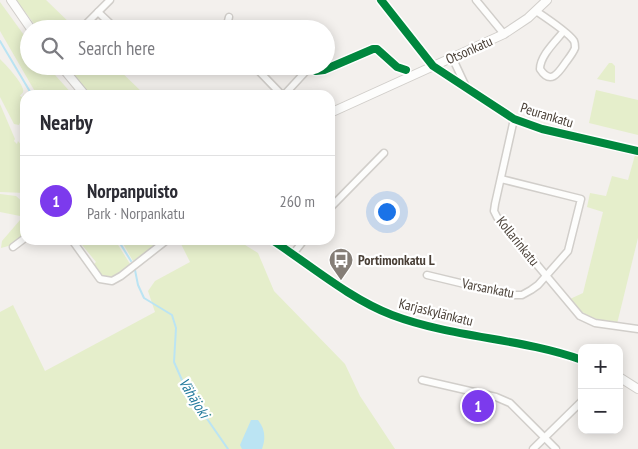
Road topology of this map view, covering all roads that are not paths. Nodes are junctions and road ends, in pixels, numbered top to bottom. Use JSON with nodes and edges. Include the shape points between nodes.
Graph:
{"nodes":[{"id":1,"x":11,"y":0,"type":"edge"},
{"id":2,"x":381,"y":0,"type":"edge"},
{"id":3,"x":476,"y":0,"type":"edge"},
{"id":4,"x":547,"y":0,"type":"edge"},
{"id":5,"x":105,"y":1,"type":"edge"},
{"id":6,"x":536,"y":11,"type":"junction"},
{"id":7,"x":98,"y":12,"type":"junction"},
{"id":8,"x":229,"y":17,"type":"dead end"},
{"id":9,"x":25,"y":20,"type":"edge"},
{"id":10,"x":90,"y":20,"type":"edge"},
{"id":11,"x":106,"y":20,"type":"edge"},
{"id":12,"x":228,"y":20,"type":"edge"},
{"id":13,"x":563,"y":32,"type":"junction"},
{"id":14,"x":504,"y":34,"type":"junction"},
{"id":15,"x":452,"y":58,"type":"junction"},
{"id":16,"x":433,"y":66,"type":"junction"},
{"id":17,"x":68,"y":75,"type":"edge"},
{"id":18,"x":263,"y":75,"type":"edge"},
{"id":19,"x":302,"y":75,"type":"edge"},
{"id":20,"x":466,"y":87,"type":"junction"},
{"id":21,"x":81,"y":90,"type":"edge"},
{"id":22,"x":278,"y":90,"type":"edge"},
{"id":23,"x":288,"y":90,"type":"edge"},
{"id":24,"x":335,"y":111,"type":"edge"},
{"id":25,"x":514,"y":119,"type":"junction"},
{"id":26,"x":638,"y":151,"type":"edge"},
{"id":27,"x":384,"y":154,"type":"dead end"},
{"id":28,"x":501,"y":179,"type":"junction"},
{"id":29,"x":335,"y":203,"type":"edge"},
{"id":30,"x":20,"y":242,"type":"edge"},
{"id":31,"x":76,"y":245,"type":"edge"},
{"id":32,"x":161,"y":245,"type":"edge"},
{"id":33,"x":280,"y":245,"type":"edge"},
{"id":34,"x":300,"y":245,"type":"edge"},
{"id":35,"x":13,"y":247,"type":"dead end"},
{"id":36,"x":293,"y":254,"type":"junction"},
{"id":37,"x":427,"y":275,"type":"dead end"},
{"id":38,"x":545,"y":276,"type":"junction"},
{"id":39,"x":638,"y":329,"type":"edge"},
{"id":40,"x":578,"y":359,"type":"edge"},
{"id":41,"x":422,"y":380,"type":"dead end"},
{"id":42,"x":623,"y":380,"type":"edge"},
{"id":43,"x":638,"y":389,"type":"edge"},
{"id":44,"x":578,"y":405,"type":"edge"},
{"id":45,"x":545,"y":438,"type":"junction"},
{"id":46,"x":533,"y":449,"type":"edge"},
{"id":47,"x":556,"y":449,"type":"edge"}],
"edges":[{"from":1,"to":9,"type":"street"},
{"from":2,"to":16,"type":"street","name":"Peurankatu"},
{"from":3,"to":14,"type":"street"},
{"from":4,"to":6,"type":"street","name":"Otsonkatu"},
{"from":5,"to":7,"type":"street"},
{"from":6,"to":13,"type":"street"},
{"from":6,"to":14,"type":"street","name":"Otsonkatu"},
{"from":7,"to":10,"type":"street"},
{"from":7,"to":11,"type":"street"},
{"from":8,"to":12,"type":"street"},
{"from":13,"to":13,"type":"street","via":[[573,39],[575,46],[557,75],[547,76],[540,69],[540,64]]},
{"from":14,"to":15,"type":"street","name":"Otsonkatu"},
{"from":15,"to":16,"type":"street","name":"Otsonkatu"},
{"from":15,"to":20,"type":"street"},
{"from":16,"to":20,"type":"street","name":"Peurankatu"},
{"from":16,"to":24,"type":"street","name":"Otsonkatu"},
{"from":17,"to":21,"type":"street"},
{"from":18,"to":22,"type":"street"},
{"from":19,"to":23,"type":"street"},
{"from":20,"to":25,"type":"street","name":"Peurankatu"},
{"from":25,"to":26,"type":"street","name":"Peurankatu","via":[[542,129]]},
{"from":25,"to":28,"type":"street","name":"Kollarinkatu"},
{"from":27,"to":29,"type":"street"},
{"from":28,"to":38,"type":"street","name":"Kollarinkatu","via":[[495,215]]},
{"from":28,"to":38,"type":"street","name":"Varsankatu","via":[[581,199],[568,251]]},
{"from":30,"to":35,"type":"street"},
{"from":31,"to":32,"type":"street","via":[[100,279],[112,281]]},
{"from":33,"to":36,"type":"street","name":"Karjaskylänkatu"},
{"from":34,"to":36,"type":"street"},
{"from":36,"to":40,"type":"street","name":"Karjaskylänkatu","via":[[369,304],[390,314],[415,323]]},
{"from":37,"to":38,"type":"street","name":"Varsankatu","via":[[517,295],[531,290]]},
{"from":38,"to":39,"type":"street","name":"Kollarinkatu","via":[[580,316],[591,322]]},
{"from":41,"to":45,"type":"street","via":[[510,403]]},
{"from":42,"to":43,"type":"street"},
{"from":44,"to":45,"type":"street"},
{"from":45,"to":46,"type":"street"},
{"from":45,"to":47,"type":"street"}]}
